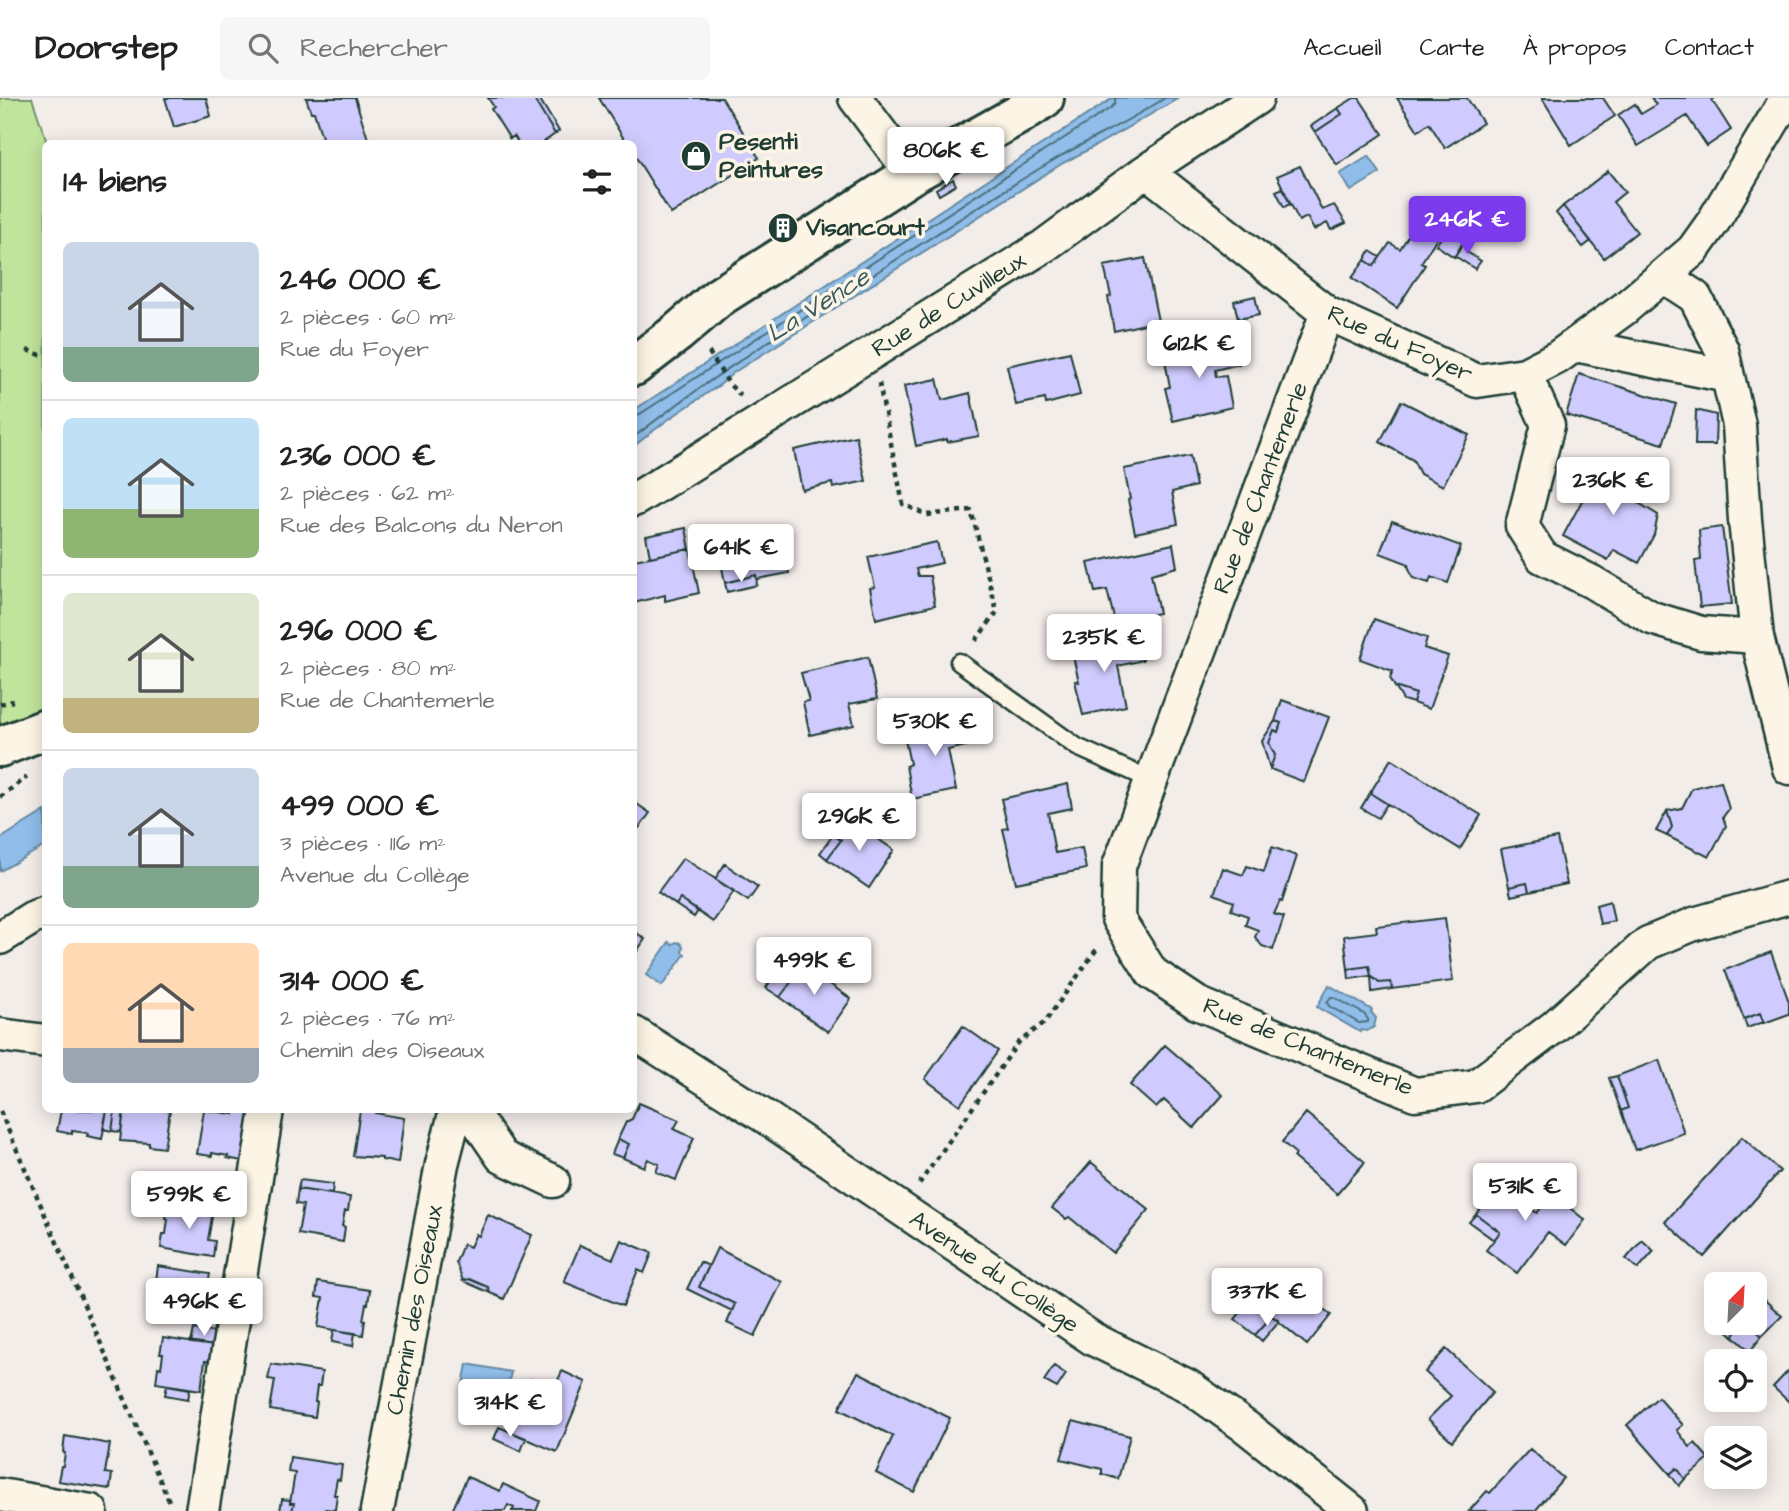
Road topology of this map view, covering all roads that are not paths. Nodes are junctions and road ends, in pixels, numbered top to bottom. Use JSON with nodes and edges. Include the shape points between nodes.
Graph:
{"nodes":[{"id":1,"x":855,"y":98,"type":"edge"},
{"id":2,"x":1044,"y":98,"type":"edge"},
{"id":3,"x":1257,"y":98,"type":"edge"},
{"id":4,"x":1789,"y":105,"type":"edge"},
{"id":5,"x":1146,"y":171,"type":"junction"},
{"id":6,"x":912,"y":174,"type":"junction"},
{"id":7,"x":1662,"y":276,"type":"junction"},
{"id":8,"x":1326,"y":313,"type":"junction"},
{"id":9,"x":1576,"y":345,"type":"junction"},
{"id":10,"x":637,"y":364,"type":"edge"},
{"id":11,"x":1525,"y":374,"type":"junction"},
{"id":12,"x":1728,"y":376,"type":"junction"},
{"id":13,"x":637,"y":498,"type":"edge"},
{"id":14,"x":1757,"y":638,"type":"junction"},
{"id":15,"x":959,"y":662,"type":"road end"},
{"id":16,"x":42,"y":731,"type":"edge"},
{"id":17,"x":0,"y":747,"type":"edge"},
{"id":18,"x":1789,"y":768,"type":"edge"},
{"id":19,"x":1151,"y":780,"type":"junction"},
{"id":20,"x":1789,"y":897,"type":"edge"},
{"id":21,"x":42,"y":914,"type":"edge"},
{"id":22,"x":0,"y":938,"type":"edge"},
{"id":23,"x":0,"y":1035,"type":"edge"},
{"id":24,"x":637,"y":1035,"type":"edge"},
{"id":25,"x":42,"y":1040,"type":"edge"},
{"id":26,"x":267,"y":1113,"type":"edge"},
{"id":27,"x":455,"y":1113,"type":"edge"},
{"id":28,"x":472,"y":1113,"type":"edge"},
{"id":29,"x":553,"y":1181,"type":"dead end"},
{"id":30,"x":0,"y":1495,"type":"edge"},
{"id":31,"x":91,"y":1511,"type":"edge"},
{"id":32,"x":202,"y":1511,"type":"edge"},
{"id":33,"x":377,"y":1511,"type":"edge"},
{"id":34,"x":1353,"y":1511,"type":"edge"}],
"edges":[{"from":1,"to":6,"type":"street"},
{"from":2,"to":6,"type":"street"},
{"from":3,"to":5,"type":"street","name":"Rue de Cuvilleux"},
{"from":4,"to":7,"type":"street","name":"Rue du Foyer","via":[[1782,106],[1693,250]]},
{"from":5,"to":8,"type":"street","name":"Rue du Foyer"},
{"from":5,"to":13,"type":"street","name":"Rue de Cuvilleux","via":[[1044,246]]},
{"from":6,"to":10,"type":"street","via":[[719,297]]},
{"from":7,"to":9,"type":"street","name":"Rue du Foyer"},
{"from":7,"to":12,"type":"street","via":[[1695,298],[1722,350]]},
{"from":8,"to":11,"type":"street","name":"Rue du Foyer","via":[[1477,381]]},
{"from":8,"to":19,"type":"street","name":"Rue de Chantemerle"},
{"from":9,"to":11,"type":"street","name":"Rue du Foyer"},
{"from":9,"to":12,"type":"street"},
{"from":11,"to":14,"type":"street","via":[[1548,425],[1522,526],[1542,557],[1652,618],[1701,633]]},
{"from":12,"to":14,"type":"street","via":[[1739,425]]},
{"from":14,"to":18,"type":"street"},
{"from":15,"to":19,"type":"lane","via":[[1077,747]]},
{"from":16,"to":17,"type":"street"},
{"from":19,"to":20,"type":"street","name":"Rue de Chantemerle","via":[[1119,866],[1118,919],[1152,973],[1197,1003],[1415,1094],[1476,1086],[1554,1027],[1648,943],[1694,924]]},
{"from":21,"to":22,"type":"street"},
{"from":23,"to":25,"type":"street"},
{"from":24,"to":34,"type":"street","name":"Avenue du Collège","via":[[1093,1339],[1188,1386]]},
{"from":26,"to":32,"type":"street"},
{"from":27,"to":33,"type":"street","name":"Chemin des Oiseaux"},
{"from":28,"to":29,"type":"street","via":[[502,1157]]},
{"from":30,"to":31,"type":"street"}]}
